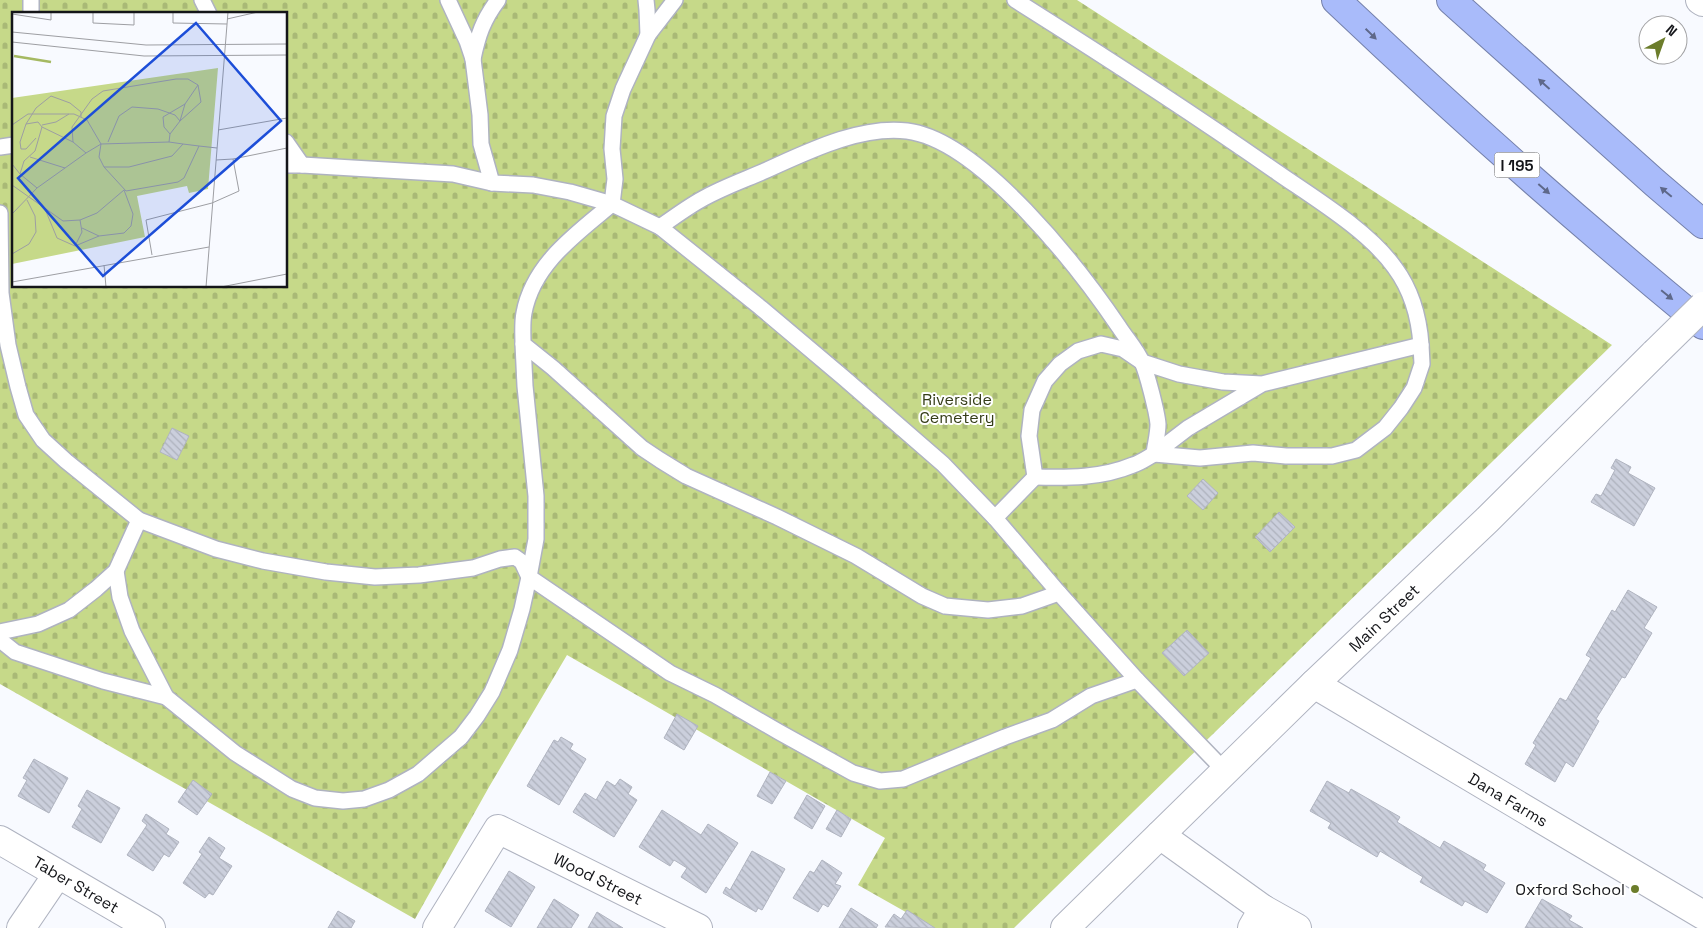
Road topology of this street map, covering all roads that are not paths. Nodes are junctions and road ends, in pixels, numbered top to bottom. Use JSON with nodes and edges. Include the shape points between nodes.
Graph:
{"nodes":[{"id":1,"x":202,"y":0,"type":"edge"},
{"id":2,"x":448,"y":0,"type":"edge"},
{"id":3,"x":498,"y":0,"type":"edge"},
{"id":4,"x":646,"y":0,"type":"edge"},
{"id":5,"x":676,"y":0,"type":"edge"},
{"id":6,"x":1015,"y":0,"type":"edge"},
{"id":7,"x":1336,"y":0,"type":"edge"},
{"id":8,"x":1451,"y":0,"type":"edge"},
{"id":9,"x":208,"y":12,"type":"edge"},
{"id":10,"x":648,"y":36,"type":"junction"},
{"id":11,"x":472,"y":59,"type":"junction"},
{"id":12,"x":288,"y":145,"type":"edge"},
{"id":13,"x":302,"y":165,"type":"junction"},
{"id":14,"x":288,"y":166,"type":"edge"},
{"id":15,"x":492,"y":183,"type":"junction"},
{"id":16,"x":612,"y":204,"type":"junction"},
{"id":17,"x":0,"y":213,"type":"edge"},
{"id":18,"x":1703,"y":224,"type":"edge"},
{"id":19,"x":660,"y":227,"type":"junction"},
{"id":20,"x":0,"y":294,"type":"edge"},
{"id":21,"x":1703,"y":306,"type":"edge"},
{"id":22,"x":1703,"y":325,"type":"edge"},
{"id":23,"x":523,"y":344,"type":"junction"},
{"id":24,"x":1421,"y":345,"type":"junction"},
{"id":25,"x":1142,"y":362,"type":"junction"},
{"id":26,"x":1262,"y":384,"type":"junction"},
{"id":27,"x":1154,"y":454,"type":"junction"},
{"id":28,"x":1036,"y":477,"type":"junction"},
{"id":29,"x":995,"y":518,"type":"junction"},
{"id":30,"x":139,"y":520,"type":"junction"},
{"id":31,"x":116,"y":571,"type":"junction"},
{"id":32,"x":529,"y":576,"type":"junction"},
{"id":33,"x":1059,"y":593,"type":"junction"},
{"id":34,"x":0,"y":632,"type":"edge"},
{"id":35,"x":0,"y":640,"type":"edge"},
{"id":36,"x":1137,"y":680,"type":"junction"},
{"id":37,"x":1314,"y":684,"type":"junction"},
{"id":38,"x":166,"y":697,"type":"junction"},
{"id":39,"x":1225,"y":771,"type":"junction"},
{"id":40,"x":1160,"y":835,"type":"junction"},
{"id":41,"x":0,"y":840,"type":"edge"},
{"id":42,"x":57,"y":875,"type":"junction"},
{"id":43,"x":1703,"y":915,"type":"edge"},
{"id":44,"x":1257,"y":918,"type":"edge"},
{"id":45,"x":21,"y":928,"type":"edge"},
{"id":46,"x":151,"y":928,"type":"edge"},
{"id":47,"x":437,"y":928,"type":"edge"},
{"id":48,"x":698,"y":928,"type":"edge"},
{"id":49,"x":1065,"y":928,"type":"edge"},
{"id":50,"x":1297,"y":928,"type":"edge"}],
"edges":[{"from":1,"to":9,"type":"lane"},
{"from":2,"to":11,"type":"lane"},
{"from":3,"to":11,"type":"lane","via":[[478,34]]},
{"from":4,"to":10,"type":"lane"},
{"from":5,"to":10,"type":"lane"},
{"from":6,"to":24,"type":"lane","via":[[1227,138],[1329,209],[1377,247],[1407,286],[1419,321]]},
{"from":7,"to":22,"type":"highway","number":"I 195","one_way":true,"via":[[1494,145]]},
{"from":18,"to":8,"type":"highway","one_way":true},
{"from":10,"to":16,"type":"lane","via":[[614,116]]},
{"from":11,"to":15,"type":"lane","via":[[481,144]]},
{"from":12,"to":13,"type":"lane"},
{"from":13,"to":14,"type":"lane"},
{"from":13,"to":15,"type":"lane","via":[[453,174]]},
{"from":15,"to":16,"type":"lane","via":[[533,185]]},
{"from":16,"to":19,"type":"lane"},
{"from":16,"to":23,"type":"lane","via":[[559,249],[544,268],[526,306]]},
{"from":17,"to":20,"type":"lane"},
{"from":19,"to":25,"type":"lane","via":[[704,198],[848,137],[878,130],[907,131],[932,137],[979,167],[1013,197],[1090,286]]},
{"from":19,"to":29,"type":"lane","via":[[844,378],[943,464]]},
{"from":20,"to":30,"type":"lane","via":[[8,345],[26,414],[43,440]]},
{"from":21,"to":37,"type":"street","name":"Main Street","bridge":true,"via":[[1487,520]]},
{"from":23,"to":32,"type":"lane","via":[[536,496],[536,539]]},
{"from":23,"to":33,"type":"lane","via":[[660,460],[686,476],[856,556],[930,600],[945,606],[988,610],[1022,606]]},
{"from":24,"to":26,"type":"lane"},
{"from":24,"to":27,"type":"lane","via":[[1422,364],[1414,388],[1402,408],[1385,428],[1356,450],[1332,456],[1253,453],[1200,458]]},
{"from":25,"to":26,"type":"lane","via":[[1179,374],[1223,382]]},
{"from":25,"to":27,"type":"lane","via":[[1158,424]]},
{"from":25,"to":28,"type":"lane","via":[[1123,348],[1101,344],[1078,351],[1060,364],[1045,381],[1032,410],[1029,436]]},
{"from":26,"to":27,"type":"lane","via":[[1188,428]]},
{"from":27,"to":28,"type":"lane","via":[[1109,472],[1072,478]]},
{"from":28,"to":29,"type":"lane"},
{"from":29,"to":33,"type":"lane"},
{"from":30,"to":31,"type":"lane"},
{"from":30,"to":32,"type":"lane","via":[[216,549],[326,572],[375,578],[419,575],[473,568],[515,557],[522,562]]},
{"from":31,"to":34,"type":"lane","via":[[69,610],[38,624]]},
{"from":31,"to":38,"type":"lane","via":[[120,597],[132,630]]},
{"from":32,"to":36,"type":"lane","via":[[670,673],[853,773],[880,781],[904,778],[1052,720],[1091,696]]},
{"from":32,"to":38,"type":"lane","via":[[510,650],[492,692],[477,716],[461,737],[418,774],[364,799],[315,798],[292,789],[235,753]]},
{"from":33,"to":36,"type":"lane"},
{"from":35,"to":38,"type":"lane","via":[[14,652],[103,681]]},
{"from":36,"to":39,"type":"lane"},
{"from":37,"to":39,"type":"street","name":"Main Street"},
{"from":37,"to":43,"type":"street","name":"Dana Farms"},
{"from":39,"to":40,"type":"street","name":"Main Street"},
{"from":40,"to":44,"type":"street"},
{"from":40,"to":49,"type":"street","name":"Main Street"},
{"from":41,"to":42,"type":"street","name":"Taber Street"},
{"from":42,"to":45,"type":"street"},
{"from":42,"to":46,"type":"street","name":"Taber Street"},
{"from":44,"to":50,"type":"street"},
{"from":47,"to":48,"type":"street","name":"Wood Street","via":[[498,830]]}]}
